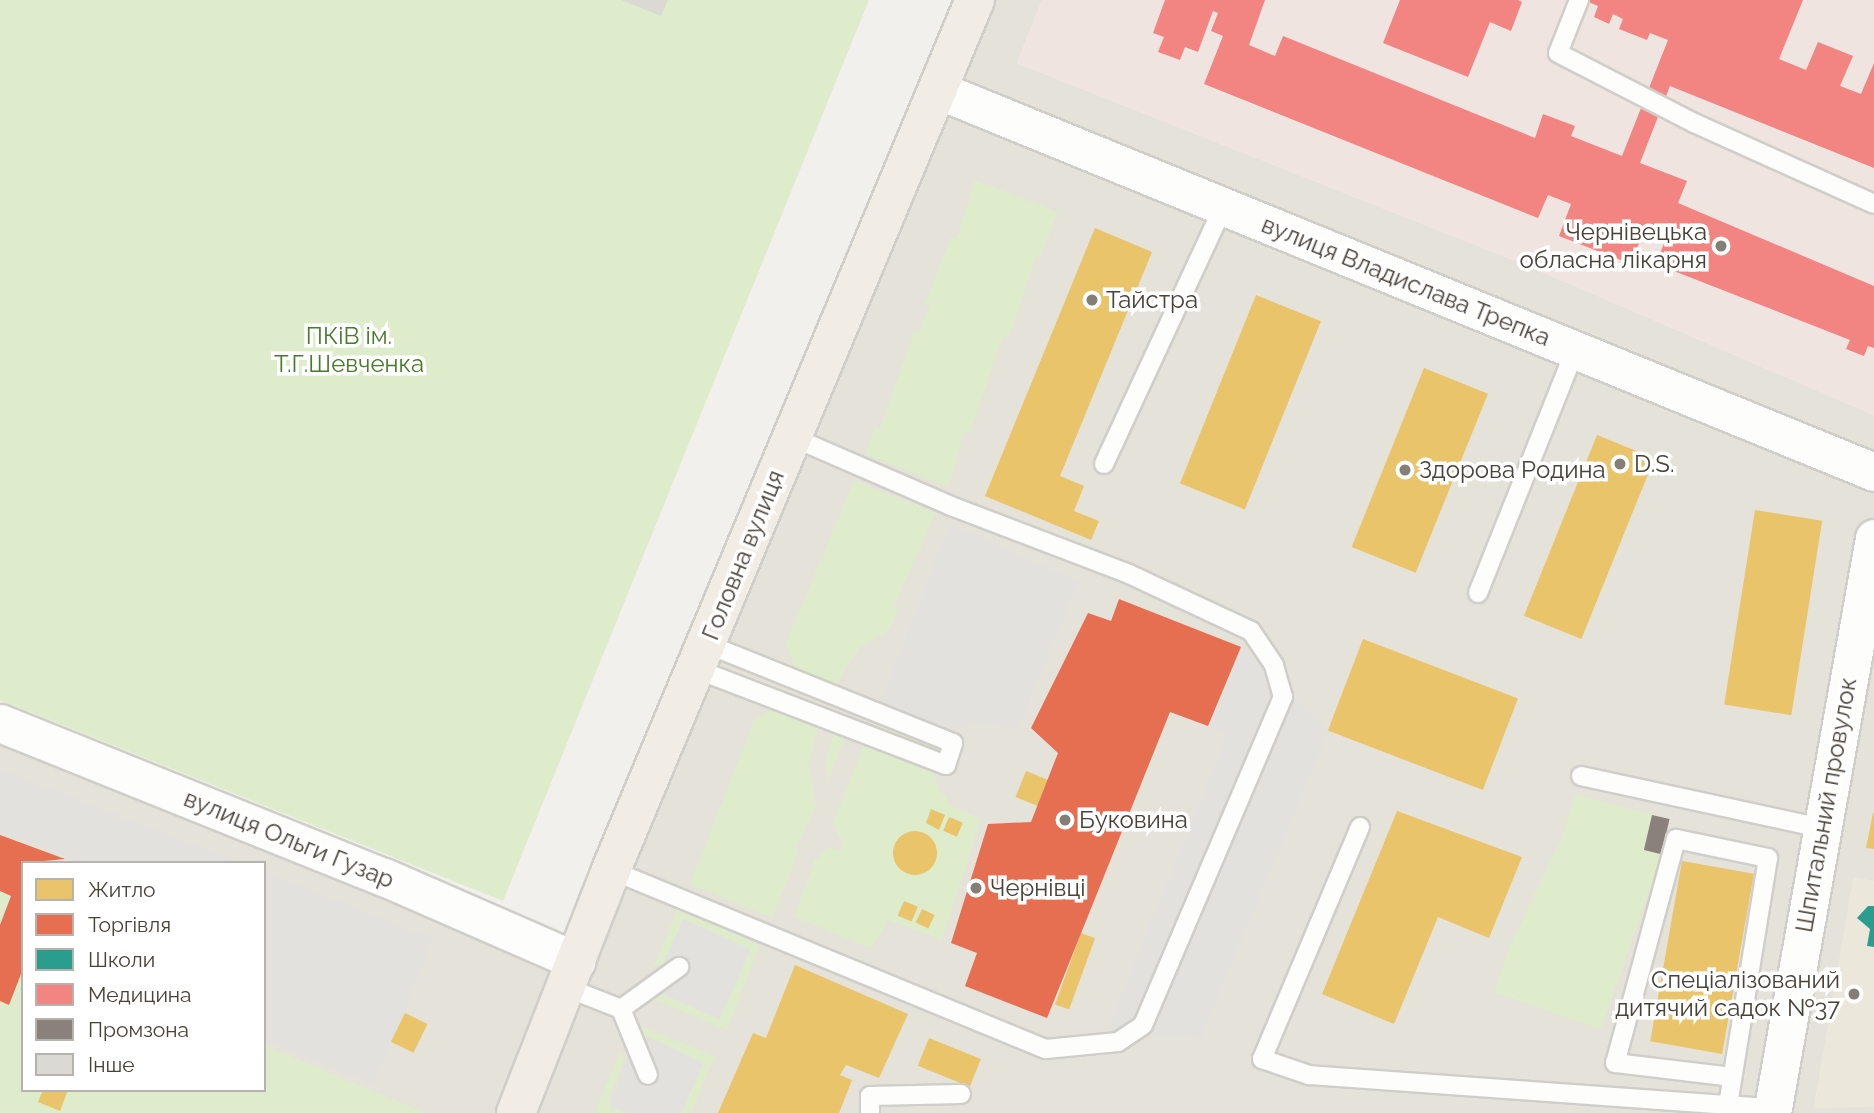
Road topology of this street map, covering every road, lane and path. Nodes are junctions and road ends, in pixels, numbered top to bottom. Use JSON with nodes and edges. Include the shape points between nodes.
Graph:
{"nodes":[{"id":1,"x":975,"y":0,"type":"edge"},
{"id":2,"x":1579,"y":0,"type":"edge"},
{"id":3,"x":938,"y":90,"type":"junction"},
{"id":4,"x":1874,"y":204,"type":"edge"},
{"id":5,"x":1224,"y":206,"type":"junction"},
{"id":6,"x":1575,"y":350,"type":"junction"},
{"id":7,"x":792,"y":437,"type":"junction"},
{"id":8,"x":1104,"y":464,"type":"dead end"},
{"id":9,"x":1874,"y":472,"type":"edge"},
{"id":10,"x":1874,"y":538,"type":"edge"},
{"id":11,"x":1478,"y":593,"type":"dead end"},
{"id":12,"x":701,"y":656,"type":"junction"},
{"id":13,"x":0,"y":723,"type":"edge"},
{"id":14,"x":1581,"y":776,"type":"dead end"},
{"id":15,"x":1360,"y":827,"type":"dead end"},
{"id":16,"x":1822,"y":828,"type":"junction"},
{"id":17,"x":611,"y":870,"type":"junction"},
{"id":18,"x":679,"y":967,"type":"dead end"},
{"id":19,"x":570,"y":974,"type":"junction"},
{"id":20,"x":621,"y":1009,"type":"junction"},
{"id":21,"x":648,"y":1075,"type":"dead end"},
{"id":22,"x":1732,"y":1077,"type":"junction"},
{"id":23,"x":961,"y":1094,"type":"dead end"},
{"id":24,"x":1728,"y":1105,"type":"junction"},
{"id":25,"x":1772,"y":1110,"type":"edge"},
{"id":26,"x":516,"y":1113,"type":"edge"},
{"id":27,"x":870,"y":1113,"type":"edge"}],
"edges":[{"from":1,"to":3,"type":"main road","name":"Головна вулиця"},
{"from":2,"to":4,"type":"lane","via":[[1558,53],[1694,123]]},
{"from":3,"to":5,"type":"street","name":"вулиця Владислава Трепка"},
{"from":3,"to":7,"type":"main road","name":"Головна вулиця"},
{"from":5,"to":6,"type":"street","name":"вулиця Владислава Трепка"},
{"from":5,"to":8,"type":"lane"},
{"from":6,"to":9,"type":"street","name":"вулиця Владислава Трепка"},
{"from":6,"to":11,"type":"lane"},
{"from":7,"to":12,"type":"main road","name":"Головна вулиця"},
{"from":7,"to":17,"type":"lane","via":[[951,506],[1129,574],[1251,631],[1273,665],[1283,696],[1278,709],[1143,1025],[1118,1042],[1046,1049]]},
{"from":10,"to":16,"type":"street","name":"Шпитальний провулок"},
{"from":12,"to":12,"type":"lane","via":[[946,765],[953,743]]},
{"from":12,"to":17,"type":"main road","name":"Головна вулиця"},
{"from":13,"to":19,"type":"street","name":"вулиця Ольги Гузар","via":[[384,877]]},
{"from":14,"to":16,"type":"lane"},
{"from":15,"to":24,"type":"lane","via":[[1262,1059],[1309,1075]]},
{"from":16,"to":25,"type":"street","name":"Шпитальний провулок"},
{"from":17,"to":19,"type":"main road","name":"Головна вулиця"},
{"from":18,"to":20,"type":"lane"},
{"from":19,"to":20,"type":"lane"},
{"from":19,"to":26,"type":"main road","name":"Головна вулиця"},
{"from":20,"to":21,"type":"lane"},
{"from":22,"to":22,"type":"lane","via":[[1768,858],[1676,839],[1615,1063]]},
{"from":22,"to":24,"type":"lane"},
{"from":23,"to":27,"type":"lane","via":[[870,1096]]},
{"from":24,"to":25,"type":"lane"}]}
